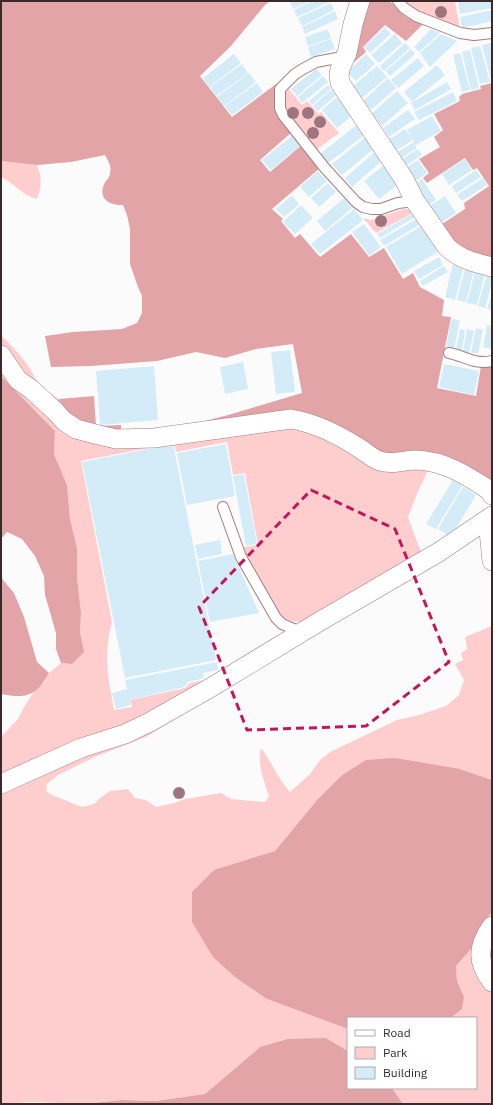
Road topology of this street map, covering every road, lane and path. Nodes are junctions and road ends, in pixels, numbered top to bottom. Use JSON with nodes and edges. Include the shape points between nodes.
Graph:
{"nodes":[{"id":1,"x":360,"y":1,"type":"edge"},
{"id":2,"x":398,"y":1,"type":"edge"},
{"id":3,"x":492,"y":33,"type":"edge"},
{"id":4,"x":348,"y":53,"type":"junction"},
{"id":5,"x":415,"y":201,"type":"junction"},
{"id":6,"x":492,"y":268,"type":"edge"},
{"id":7,"x":449,"y":353,"type":"dead end"},
{"id":8,"x":1,"y":355,"type":"edge"},
{"id":9,"x":492,"y":361,"type":"edge"},
{"id":10,"x":492,"y":495,"type":"edge"},
{"id":11,"x":224,"y":506,"type":"dead end"},
{"id":12,"x":492,"y":516,"type":"edge"},
{"id":13,"x":301,"y":632,"type":"junction"},
{"id":14,"x":1,"y":784,"type":"edge"},
{"id":15,"x":492,"y":926,"type":"edge"},
{"id":16,"x":492,"y":982,"type":"edge"}],
"edges":[{"from":1,"to":4,"type":"street"},
{"from":2,"to":3,"type":"lane","via":[[416,16],[460,33]]},
{"from":4,"to":5,"type":"street","via":[[341,66],[340,83],[404,179]]},
{"from":4,"to":5,"type":"lane","via":[[316,62],[295,74],[280,89],[280,108],[283,115],[324,167],[363,207],[381,209]]},
{"from":5,"to":6,"type":"street","via":[[453,253]]},
{"from":7,"to":9,"type":"lane","via":[[472,361]]},
{"from":8,"to":10,"type":"street","via":[[18,380],[76,429],[116,439],[137,439],[291,419],[304,421],[345,440],[380,461],[390,463],[415,460],[450,468],[471,478]]},
{"from":11,"to":13,"type":"lane","via":[[241,557],[276,618],[282,624]]},
{"from":12,"to":13,"type":"street","via":[[439,552]]},
{"from":13,"to":14,"type":"street","via":[[150,722],[125,734],[82,748]]},
{"from":15,"to":16,"type":"street","via":[[480,950],[484,972]]}]}
